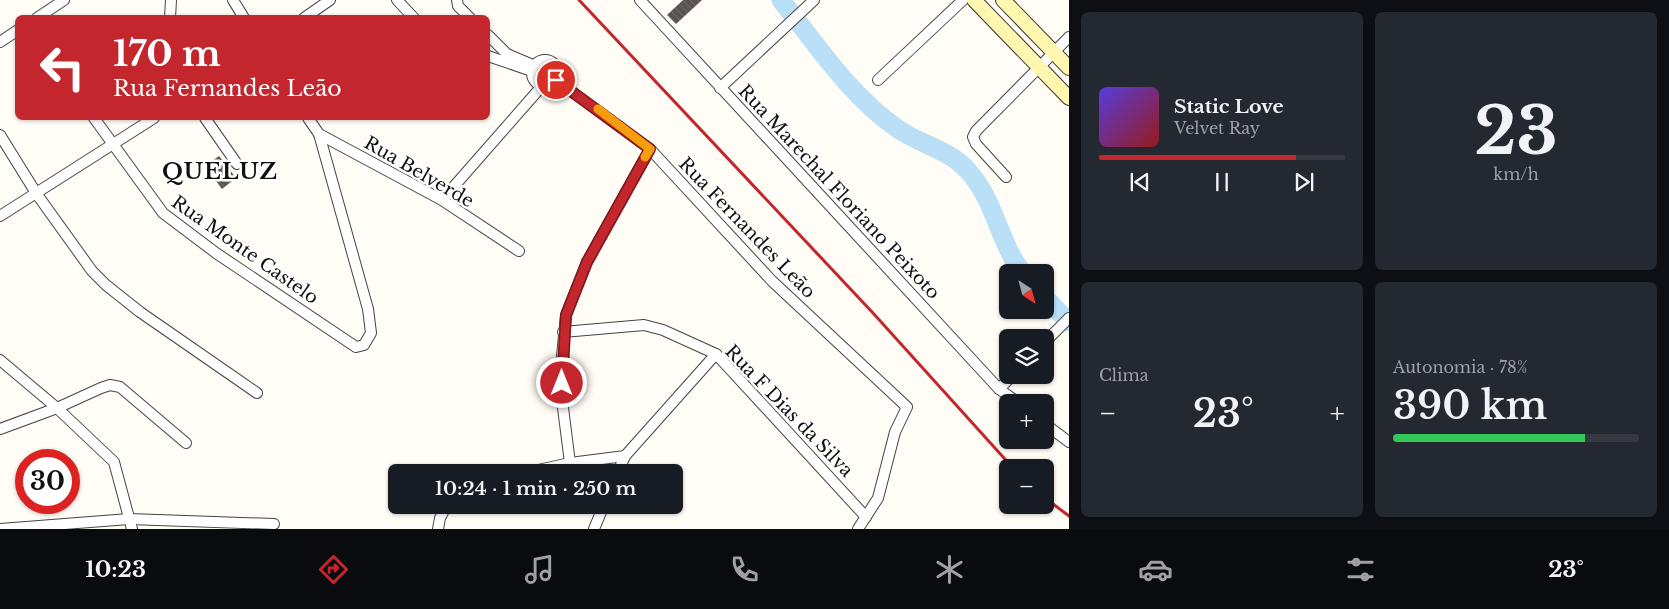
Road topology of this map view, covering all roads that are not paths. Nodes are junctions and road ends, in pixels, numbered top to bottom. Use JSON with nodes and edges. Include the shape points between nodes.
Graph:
{"nodes":[{"id":1,"x":64,"y":0,"type":"edge"},
{"id":2,"x":171,"y":0,"type":"edge"},
{"id":3,"x":234,"y":0,"type":"edge"},
{"id":4,"x":330,"y":0,"type":"edge"},
{"id":5,"x":397,"y":0,"type":"edge"},
{"id":6,"x":457,"y":0,"type":"edge"},
{"id":7,"x":640,"y":0,"type":"edge"},
{"id":8,"x":963,"y":0,"type":"edge"},
{"id":9,"x":974,"y":0,"type":"edge"},
{"id":10,"x":1003,"y":0,"type":"edge"},
{"id":11,"x":811,"y":2,"type":"edge"},
{"id":12,"x":42,"y":15,"type":"edge"},
{"id":13,"x":170,"y":15,"type":"edge"},
{"id":14,"x":242,"y":15,"type":"edge"},
{"id":15,"x":308,"y":15,"type":"edge"},
{"id":16,"x":411,"y":15,"type":"edge"},
{"id":17,"x":467,"y":15,"type":"edge"},
{"id":18,"x":15,"y":32,"type":"edge"},
{"id":19,"x":490,"y":37,"type":"edge"},
{"id":20,"x":1069,"y":37,"type":"edge"},
{"id":21,"x":0,"y":42,"type":"edge"},
{"id":22,"x":1054,"y":52,"type":"junction"},
{"id":23,"x":490,"y":57,"type":"edge"},
{"id":24,"x":1040,"y":67,"type":"junction"},
{"id":25,"x":532,"y":68,"type":"junction"},
{"id":26,"x":1069,"y":68,"type":"edge"},
{"id":27,"x":556,"y":80,"type":"junction"},
{"id":28,"x":878,"y":80,"type":"dead end"},
{"id":29,"x":542,"y":86,"type":"junction"},
{"id":30,"x":720,"y":88,"type":"junction"},
{"id":31,"x":1069,"y":98,"type":"edge"},
{"id":32,"x":95,"y":120,"type":"edge"},
{"id":33,"x":151,"y":120,"type":"edge"},
{"id":34,"x":206,"y":120,"type":"edge"},
{"id":35,"x":309,"y":120,"type":"edge"},
{"id":36,"x":319,"y":134,"type":"junction"},
{"id":37,"x":0,"y":136,"type":"edge"},
{"id":38,"x":112,"y":145,"type":"junction"},
{"id":39,"x":650,"y":149,"type":"junction"},
{"id":40,"x":237,"y":164,"type":"dead end"},
{"id":41,"x":1006,"y":177,"type":"dead end"},
{"id":42,"x":36,"y":193,"type":"junction"},
{"id":43,"x":442,"y":200,"type":"junction"},
{"id":44,"x":0,"y":216,"type":"edge"},
{"id":45,"x":519,"y":251,"type":"dead end"},
{"id":46,"x":1069,"y":318,"type":"edge"},
{"id":47,"x":563,"y":332,"type":"junction"},
{"id":48,"x":1054,"y":332,"type":"edge"},
{"id":49,"x":716,"y":354,"type":"junction"},
{"id":50,"x":0,"y":360,"type":"edge"},
{"id":51,"x":1004,"y":384,"type":"edge"},
{"id":52,"x":999,"y":389,"type":"junction"},
{"id":53,"x":257,"y":392,"type":"dead end"},
{"id":54,"x":1006,"y":394,"type":"edge"},
{"id":55,"x":57,"y":408,"type":"junction"},
{"id":56,"x":0,"y":429,"type":"edge"},
{"id":57,"x":1054,"y":431,"type":"edge"},
{"id":58,"x":1069,"y":442,"type":"edge"},
{"id":59,"x":186,"y":443,"type":"dead end"},
{"id":60,"x":625,"y":456,"type":"junction"},
{"id":61,"x":570,"y":463,"type":"junction"},
{"id":62,"x":565,"y":464,"type":"edge"},
{"id":63,"x":622,"y":464,"type":"edge"},
{"id":64,"x":442,"y":514,"type":"edge"},
{"id":65,"x":600,"y":514,"type":"edge"},
{"id":66,"x":866,"y":517,"type":"junction"},
{"id":67,"x":130,"y":524,"type":"edge"},
{"id":68,"x":274,"y":524,"type":"dead end"},
{"id":69,"x":0,"y":529,"type":"edge"},
{"id":70,"x":438,"y":529,"type":"edge"},
{"id":71,"x":594,"y":529,"type":"edge"},
{"id":72,"x":858,"y":529,"type":"edge"}],
"edges":[{"from":1,"to":12,"type":"street"},
{"from":2,"to":13,"type":"street"},
{"from":3,"to":14,"type":"street"},
{"from":4,"to":15,"type":"street"},
{"from":5,"to":16,"type":"street"},
{"from":6,"to":17,"type":"street"},
{"from":7,"to":30,"type":"street","name":"Rua Marechal Floriano Peixoto"},
{"from":8,"to":28,"type":"street"},
{"from":9,"to":24,"type":"street"},
{"from":10,"to":22,"type":"street"},
{"from":11,"to":30,"type":"street"},
{"from":18,"to":21,"type":"street"},
{"from":19,"to":25,"type":"street","via":[[507,54]]},
{"from":20,"to":22,"type":"street"},
{"from":22,"to":24,"type":"street"},
{"from":22,"to":26,"type":"street"},
{"from":23,"to":25,"type":"street"},
{"from":24,"to":31,"type":"street"},
{"from":24,"to":41,"type":"street","via":[[973,137]]},
{"from":25,"to":27,"type":"street","via":[[542,60],[552,61],[558,70]]},
{"from":25,"to":29,"type":"street","via":[[534,80]]},
{"from":27,"to":29,"type":"street"},
{"from":27,"to":39,"type":"street","name":"Rua Fernandes Leão"},
{"from":29,"to":43,"type":"street"},
{"from":30,"to":52,"type":"street","name":"Rua Marechal Floriano Peixoto"},
{"from":32,"to":38,"type":"street","name":"Rua Monte Castelo"},
{"from":33,"to":38,"type":"street"},
{"from":34,"to":40,"type":"street"},
{"from":35,"to":36,"type":"street","name":"Rua Belverde"},
{"from":36,"to":38,"type":"street","name":"Rua Monte Castelo","via":[[368,309],[371,333],[364,345],[356,347],[178,227],[152,201]]},
{"from":36,"to":43,"type":"street","name":"Rua Belverde"},
{"from":37,"to":42,"type":"street"},
{"from":38,"to":42,"type":"street"},
{"from":39,"to":47,"type":"street","via":[[587,262],[566,315]]},
{"from":39,"to":66,"type":"street","name":"Rua Fernandes Leão","via":[[772,281],[907,407],[895,432],[878,498]]},
{"from":42,"to":44,"type":"street"},
{"from":42,"to":53,"type":"street","via":[[92,271],[106,285]]},
{"from":43,"to":45,"type":"street","name":"Rua Belverde"},
{"from":46,"to":48,"type":"street"},
{"from":47,"to":49,"type":"street","name":"Rua F Dias da Silva","via":[[644,325]]},
{"from":47,"to":61,"type":"street","via":[[562,400]]},
{"from":49,"to":60,"type":"street"},
{"from":49,"to":66,"type":"street","name":"Rua F Dias da Silva"},
{"from":50,"to":55,"type":"street"},
{"from":51,"to":52,"type":"street"},
{"from":52,"to":54,"type":"street","name":"Rua Marechal Floriano Peixoto"},
{"from":55,"to":56,"type":"street"},
{"from":55,"to":59,"type":"street","via":[[110,385],[120,387]]},
{"from":55,"to":67,"type":"street","via":[[114,462]]},
{"from":57,"to":58,"type":"street"},
{"from":60,"to":61,"type":"street"},
{"from":60,"to":63,"type":"street"},
{"from":61,"to":62,"type":"street"},
{"from":64,"to":70,"type":"street"},
{"from":65,"to":71,"type":"street"},
{"from":66,"to":72,"type":"street"},
{"from":67,"to":68,"type":"street"},
{"from":67,"to":69,"type":"street"}]}
